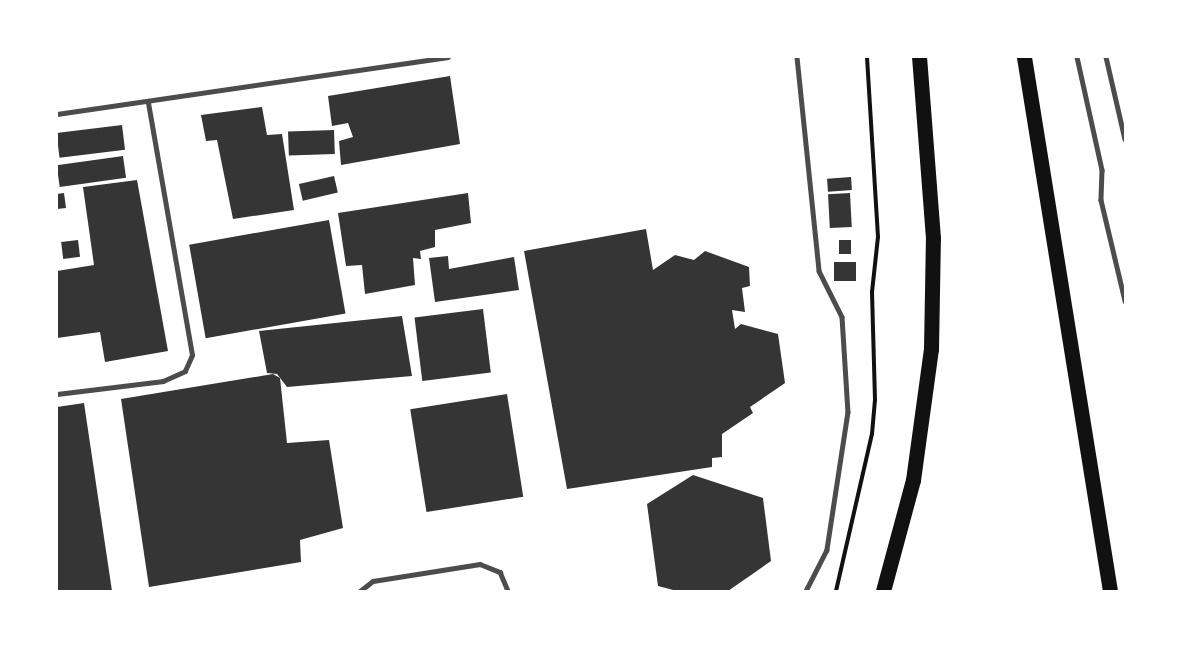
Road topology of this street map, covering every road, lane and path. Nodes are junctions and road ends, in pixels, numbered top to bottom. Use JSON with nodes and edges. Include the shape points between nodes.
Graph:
{"nodes":[{"id":1,"x":448,"y":57,"type":"edge"},
{"id":2,"x":797,"y":57,"type":"edge"},
{"id":3,"x":867,"y":57,"type":"edge"},
{"id":4,"x":920,"y":57,"type":"edge"},
{"id":5,"x":1024,"y":57,"type":"edge"},
{"id":6,"x":1077,"y":57,"type":"edge"},
{"id":7,"x":1106,"y":57,"type":"edge"},
{"id":8,"x":148,"y":102,"type":"junction"},
{"id":9,"x":57,"y":114,"type":"edge"},
{"id":10,"x":1125,"y":139,"type":"edge"},
{"id":11,"x":1125,"y":301,"type":"edge"},
{"id":12,"x":57,"y":394,"type":"edge"},
{"id":13,"x":360,"y":591,"type":"edge"},
{"id":14,"x":508,"y":591,"type":"edge"},
{"id":15,"x":806,"y":591,"type":"edge"},
{"id":16,"x":836,"y":591,"type":"edge"},
{"id":17,"x":883,"y":591,"type":"edge"},
{"id":18,"x":1110,"y":591,"type":"edge"}],
"edges":[{"from":1,"to":8,"type":"lane"},
{"from":2,"to":15,"type":"lane","via":[[819,272],[842,317],[848,412],[827,550]]},
{"from":3,"to":16,"type":"path","via":[[878,237],[872,292],[875,400],[872,434]]},
{"from":4,"to":17,"type":"main road","via":[[933,238],[931,349],[913,480]]},
{"from":5,"to":18,"type":"main road"},
{"from":6,"to":11,"type":"lane","via":[[1102,170],[1101,200]]},
{"from":7,"to":10,"type":"lane"},
{"from":8,"to":9,"type":"lane"},
{"from":8,"to":12,"type":"lane","via":[[192,356],[185,371],[163,381]]},
{"from":13,"to":14,"type":"lane","via":[[373,581],[480,564],[500,572]]}]}
